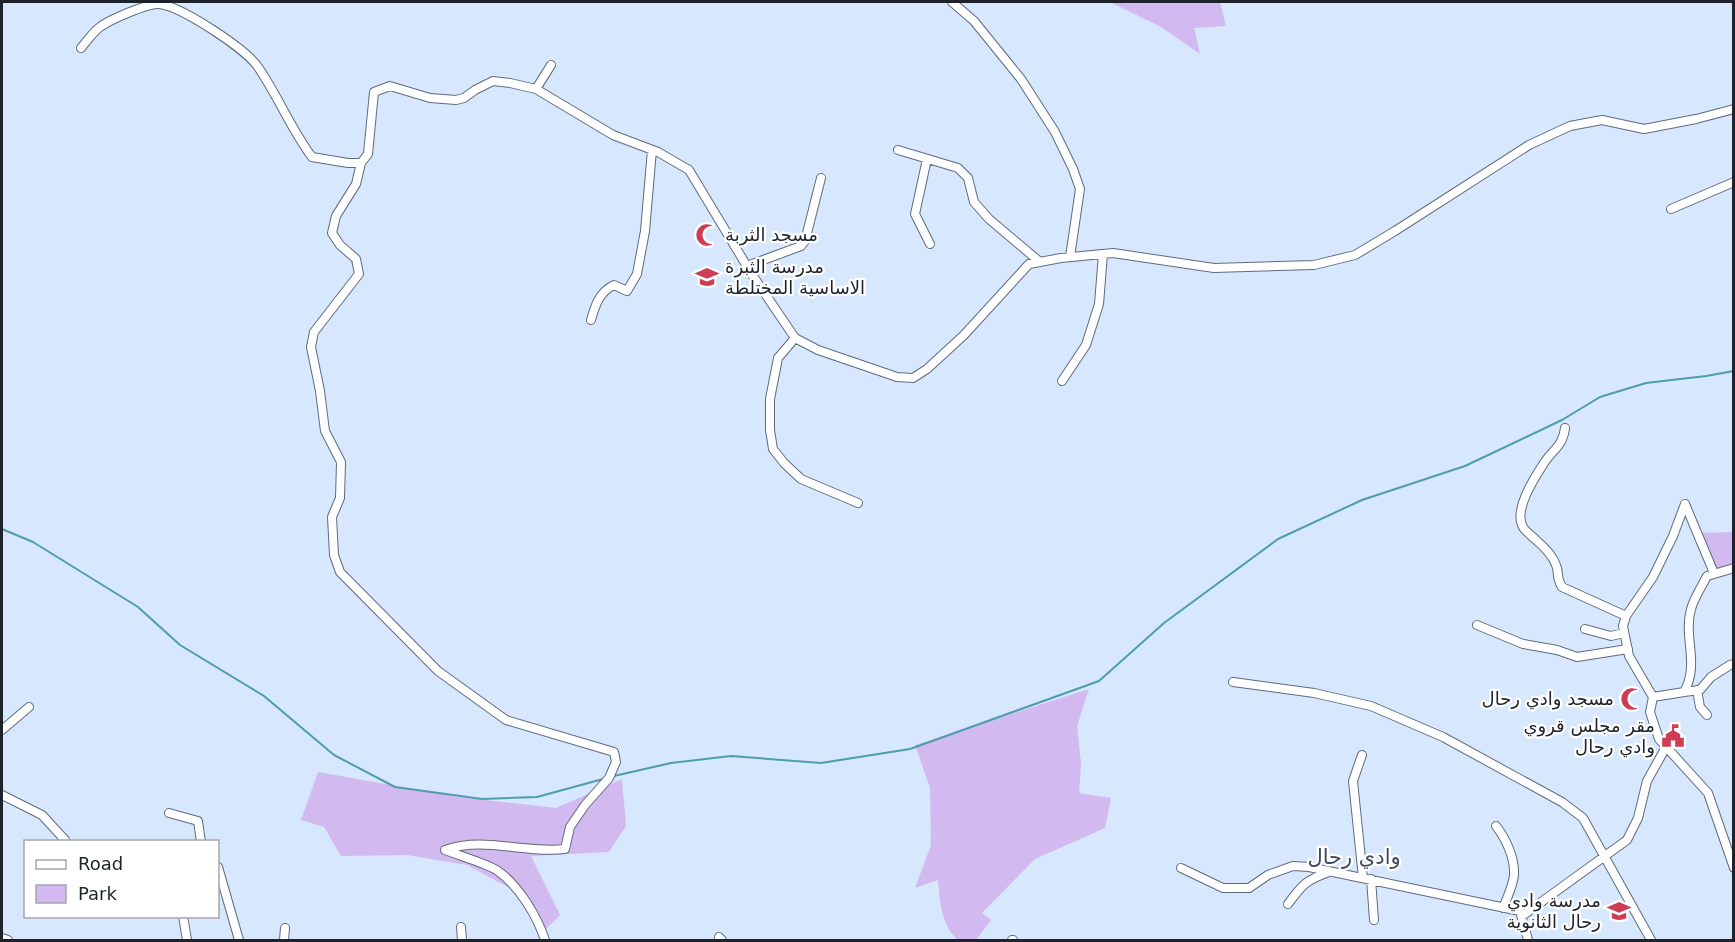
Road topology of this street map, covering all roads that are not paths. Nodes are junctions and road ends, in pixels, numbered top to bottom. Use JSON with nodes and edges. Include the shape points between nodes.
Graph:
{"nodes":[{"id":1,"x":952,"y":2,"type":"edge"},
{"id":2,"x":81,"y":48,"type":"dead end"},
{"id":3,"x":551,"y":65,"type":"dead end"},
{"id":4,"x":536,"y":89,"type":"junction"},
{"id":5,"x":1734,"y":109,"type":"edge"},
{"id":6,"x":652,"y":150,"type":"junction"},
{"id":7,"x":898,"y":150,"type":"dead end"},
{"id":8,"x":927,"y":159,"type":"junction"},
{"id":9,"x":361,"y":162,"type":"junction"},
{"id":10,"x":821,"y":178,"type":"dead end"},
{"id":11,"x":1734,"y":182,"type":"edge"},
{"id":12,"x":1671,"y":209,"type":"dead end"},
{"id":13,"x":930,"y":244,"type":"dead end"},
{"id":14,"x":1103,"y":254,"type":"junction"},
{"id":15,"x":1070,"y":257,"type":"junction"},
{"id":16,"x":1040,"y":262,"type":"junction"},
{"id":17,"x":747,"y":266,"type":"junction"},
{"id":18,"x":591,"y":320,"type":"dead end"},
{"id":19,"x":795,"y":338,"type":"junction"},
{"id":20,"x":1062,"y":381,"type":"dead end"},
{"id":21,"x":1565,"y":428,"type":"dead end"},
{"id":22,"x":858,"y":503,"type":"dead end"},
{"id":23,"x":1734,"y":568,"type":"edge"},
{"id":24,"x":1714,"y":573,"type":"junction"},
{"id":25,"x":1626,"y":616,"type":"junction"},
{"id":26,"x":1477,"y":625,"type":"dead end"},
{"id":27,"x":1585,"y":629,"type":"dead end"},
{"id":28,"x":1624,"y":633,"type":"junction"},
{"id":29,"x":1628,"y":649,"type":"junction"},
{"id":30,"x":1734,"y":664,"type":"edge"},
{"id":31,"x":1233,"y":682,"type":"dead end"},
{"id":32,"x":1697,"y":690,"type":"junction"},
{"id":33,"x":1684,"y":692,"type":"junction"},
{"id":34,"x":1653,"y":697,"type":"junction"},
{"id":35,"x":29,"y":707,"type":"dead end"},
{"id":36,"x":1707,"y":715,"type":"dead end"},
{"id":37,"x":2,"y":730,"type":"edge"},
{"id":38,"x":1666,"y":747,"type":"junction"},
{"id":39,"x":1362,"y":755,"type":"dead end"},
{"id":40,"x":2,"y":795,"type":"edge"},
{"id":41,"x":169,"y":813,"type":"dead end"},
{"id":42,"x":1496,"y":826,"type":"dead end"},
{"id":43,"x":64,"y":840,"type":"edge"},
{"id":44,"x":201,"y":840,"type":"edge"},
{"id":45,"x":1730,"y":846,"type":"edge"},
{"id":46,"x":1604,"y":856,"type":"junction"},
{"id":47,"x":1181,"y":868,"type":"dead end"},
{"id":48,"x":1734,"y":868,"type":"edge"},
{"id":49,"x":219,"y":870,"type":"edge"},
{"id":50,"x":1331,"y":871,"type":"junction"},
{"id":51,"x":1367,"y":879,"type":"junction"},
{"id":52,"x":1288,"y":904,"type":"dead end"},
{"id":53,"x":1503,"y":908,"type":"junction"},
{"id":54,"x":1522,"y":916,"type":"junction"},
{"id":55,"x":183,"y":918,"type":"edge"},
{"id":56,"x":1374,"y":920,"type":"dead end"},
{"id":57,"x":461,"y":927,"type":"dead end"},
{"id":58,"x":285,"y":928,"type":"dead end"},
{"id":59,"x":2,"y":938,"type":"edge"},
{"id":60,"x":8,"y":940,"type":"edge"},
{"id":61,"x":187,"y":940,"type":"edge"},
{"id":62,"x":239,"y":940,"type":"edge"},
{"id":63,"x":284,"y":940,"type":"edge"},
{"id":64,"x":462,"y":940,"type":"edge"},
{"id":65,"x":545,"y":940,"type":"edge"},
{"id":66,"x":1528,"y":940,"type":"edge"},
{"id":67,"x":1651,"y":940,"type":"edge"}],
"edges":[{"from":1,"to":15,"type":"street","via":[[974,21],[1021,79],[1073,169],[1080,189]]},
{"from":2,"to":9,"type":"street","via":[[100,27],[138,9],[159,4],[175,10],[222,34],[257,65],[312,157]]},
{"from":3,"to":4,"type":"street"},
{"from":4,"to":6,"type":"street","via":[[613,135]]},
{"from":4,"to":9,"type":"street","via":[[493,81],[456,100],[430,98],[390,86],[374,92],[368,154]]},
{"from":5,"to":14,"type":"street","via":[[1644,129],[1602,120],[1570,126],[1529,145],[1354,255],[1314,265],[1214,268]]},
{"from":6,"to":17,"type":"street","via":[[689,170]]},
{"from":6,"to":18,"type":"street","via":[[637,274],[627,291],[614,285],[606,288],[595,303]]},
{"from":7,"to":8,"type":"street"},
{"from":8,"to":13,"type":"street","via":[[915,214]]},
{"from":8,"to":16,"type":"street","via":[[958,168],[968,178],[974,202],[988,219]]},
{"from":9,"to":65,"type":"street","via":[[356,184],[336,216],[332,233],[356,259],[359,274],[314,333],[311,347],[325,431],[341,462],[340,498],[332,517],[334,555],[340,572],[438,671],[506,720],[614,752],[616,762],[609,778],[570,827],[565,849],[500,845],[445,850],[497,870],[524,897]]},
{"from":10,"to":17,"type":"street","via":[[801,246]]},
{"from":11,"to":12,"type":"street"},
{"from":14,"to":15,"type":"street"},
{"from":14,"to":20,"type":"street","via":[[1099,304],[1086,345]]},
{"from":15,"to":16,"type":"street"},
{"from":16,"to":19,"type":"street","via":[[1029,264],[964,335],[913,378],[881,372]]},
{"from":17,"to":19,"type":"street"},
{"from":19,"to":22,"type":"street","via":[[778,358],[770,399],[772,449],[801,478]]},
{"from":21,"to":25,"type":"street","via":[[1564,438],[1546,460],[1520,510],[1522,526],[1557,566],[1562,587]]},
{"from":23,"to":24,"type":"street"},
{"from":24,"to":25,"type":"street","via":[[1685,504],[1653,577]]},
{"from":24,"to":33,"type":"street","via":[[1707,576],[1690,610],[1692,658],[1690,681]]},
{"from":25,"to":28,"type":"street"},
{"from":26,"to":29,"type":"street","via":[[1523,644],[1577,657]]},
{"from":27,"to":28,"type":"street","via":[[1611,636]]},
{"from":28,"to":29,"type":"street"},
{"from":29,"to":34,"type":"street"},
{"from":30,"to":32,"type":"street"},
{"from":31,"to":46,"type":"street","via":[[1314,693],[1371,706],[1443,737],[1562,802],[1583,818]]},
{"from":32,"to":33,"type":"street"},
{"from":32,"to":36,"type":"street","via":[[1700,707]]},
{"from":33,"to":34,"type":"street"},
{"from":34,"to":38,"type":"street","via":[[1650,712],[1659,739]]},
{"from":35,"to":37,"type":"street"},
{"from":38,"to":45,"type":"street","via":[[1708,793]]},
{"from":38,"to":46,"type":"street","via":[[1647,782],[1638,818],[1627,840]]},
{"from":39,"to":51,"type":"street","via":[[1353,780]]},
{"from":40,"to":43,"type":"street","via":[[42,814]]},
{"from":41,"to":44,"type":"street","via":[[198,820]]},
{"from":42,"to":53,"type":"street","via":[[1510,850],[1514,875]]},
{"from":45,"to":48,"type":"street"},
{"from":46,"to":54,"type":"street"},
{"from":46,"to":67,"type":"street"},
{"from":47,"to":50,"type":"street","via":[[1222,888],[1249,888],[1268,875],[1293,866]]},
{"from":49,"to":62,"type":"street"},
{"from":50,"to":51,"type":"street"},
{"from":50,"to":52,"type":"street","via":[[1301,886]]},
{"from":51,"to":53,"type":"street"},
{"from":51,"to":56,"type":"street"},
{"from":53,"to":54,"type":"street","via":[[1520,911]]},
{"from":54,"to":66,"type":"street"},
{"from":55,"to":61,"type":"street"},
{"from":57,"to":64,"type":"street"},
{"from":58,"to":63,"type":"street"},
{"from":59,"to":60,"type":"street"}]}
